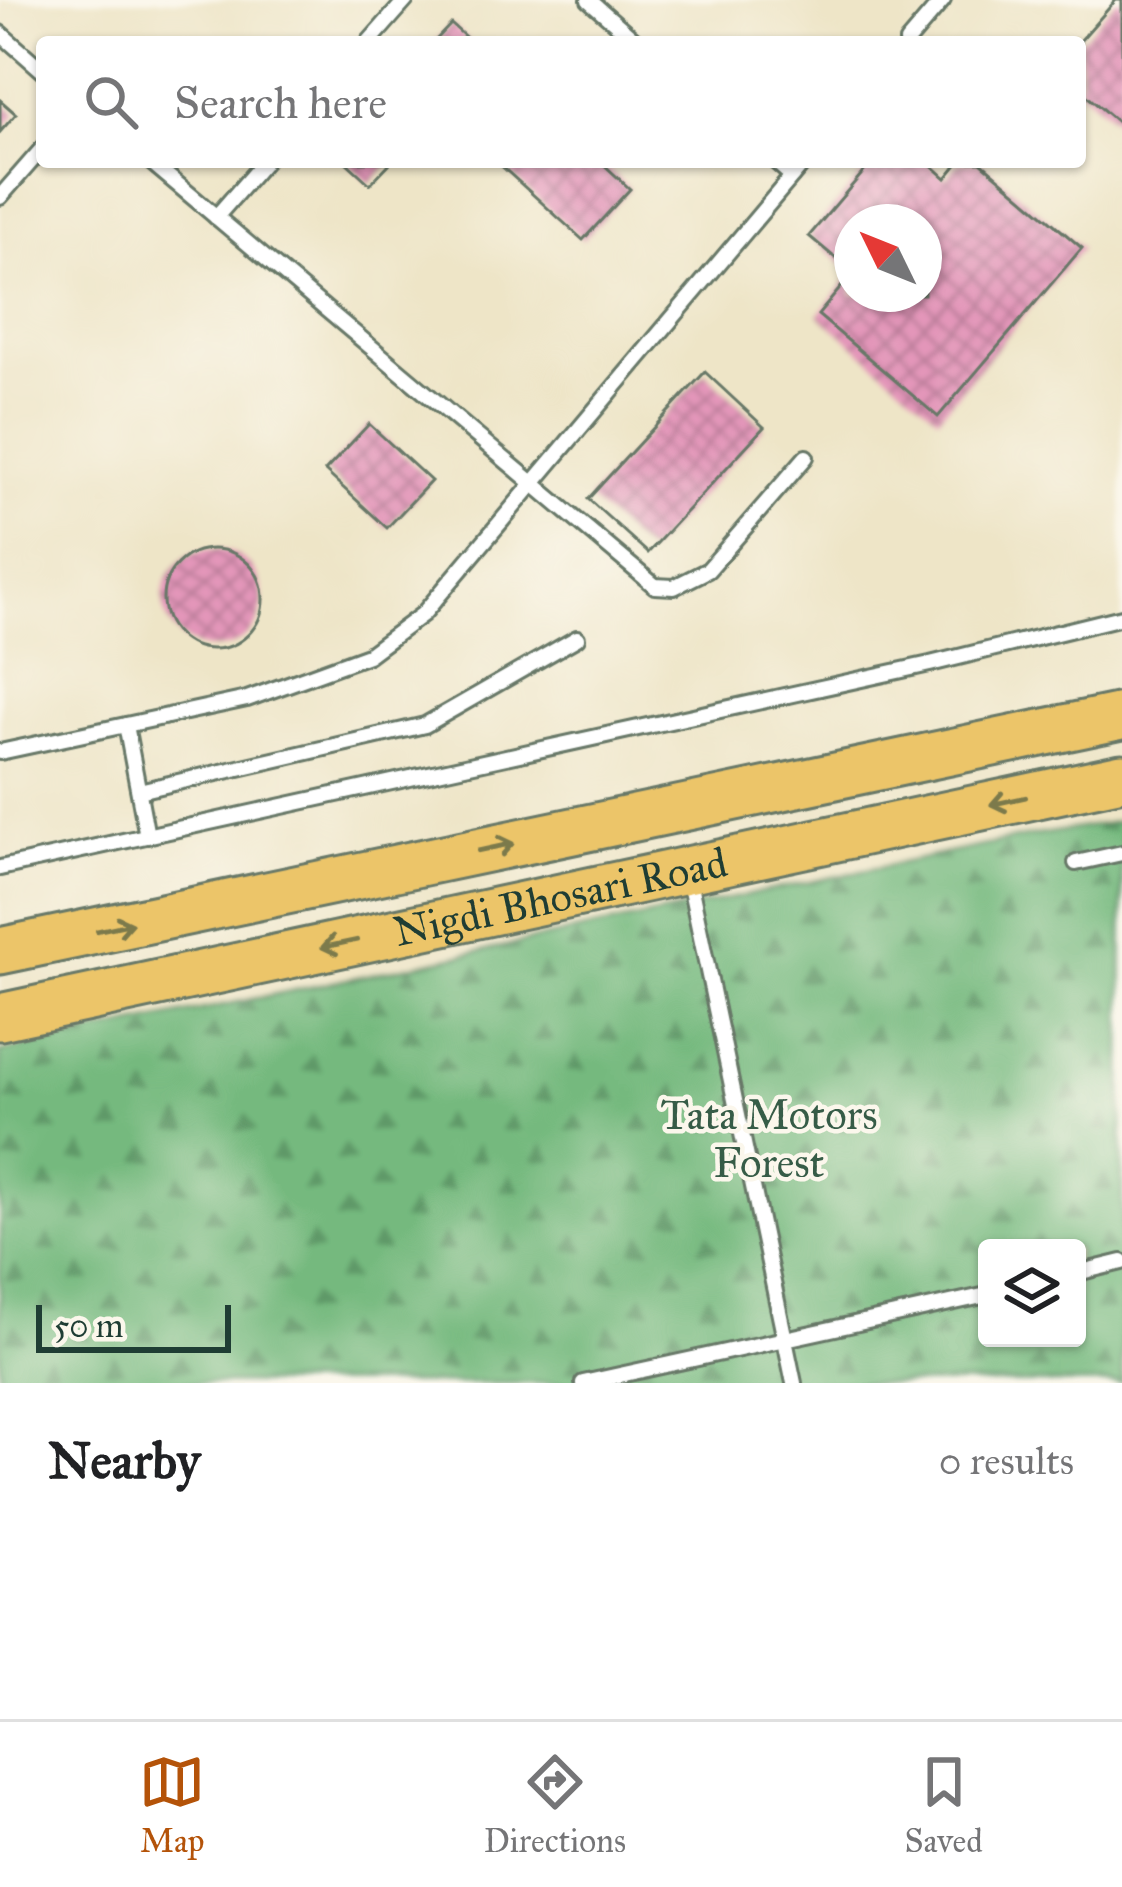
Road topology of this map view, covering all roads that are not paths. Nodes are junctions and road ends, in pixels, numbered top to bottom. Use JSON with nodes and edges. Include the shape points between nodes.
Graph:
{"nodes":[{"id":1,"x":406,"y":0,"type":"edge"},
{"id":2,"x":589,"y":0,"type":"edge"},
{"id":3,"x":943,"y":0,"type":"edge"},
{"id":4,"x":0,"y":33,"type":"edge"},
{"id":5,"x":374,"y":36,"type":"edge"},
{"id":6,"x":631,"y":36,"type":"edge"},
{"id":7,"x":912,"y":36,"type":"edge"},
{"id":8,"x":36,"y":65,"type":"edge"},
{"id":9,"x":36,"y":156,"type":"edge"},
{"id":10,"x":158,"y":168,"type":"edge"},
{"id":11,"x":259,"y":168,"type":"edge"},
{"id":12,"x":783,"y":168,"type":"edge"},
{"id":13,"x":799,"y":168,"type":"edge"},
{"id":14,"x":792,"y":176,"type":"junction"},
{"id":15,"x":0,"y":197,"type":"edge"},
{"id":16,"x":216,"y":217,"type":"junction"},
{"id":17,"x":806,"y":458,"type":"dead end"},
{"id":18,"x":534,"y":482,"type":"junction"},
{"id":19,"x":1122,"y":617,"type":"edge"},
{"id":20,"x":577,"y":638,"type":"dead end"},
{"id":21,"x":1122,"y":716,"type":"edge"},
{"id":22,"x":126,"y":725,"type":"junction"},
{"id":23,"x":0,"y":752,"type":"edge"},
{"id":24,"x":1122,"y":777,"type":"edge"},
{"id":25,"x":139,"y":791,"type":"junction"},
{"id":26,"x":148,"y":836,"type":"junction"},
{"id":27,"x":1122,"y":853,"type":"edge"},
{"id":28,"x":1076,"y":863,"type":"dead end"},
{"id":29,"x":0,"y":868,"type":"edge"},
{"id":30,"x":686,"y":870,"type":"junction"},
{"id":31,"x":0,"y":951,"type":"edge"},
{"id":32,"x":0,"y":1016,"type":"edge"},
{"id":33,"x":1122,"y":1262,"type":"edge"},
{"id":34,"x":1086,"y":1271,"type":"edge"},
{"id":35,"x":978,"y":1297,"type":"edge"},
{"id":36,"x":784,"y":1341,"type":"junction"},
{"id":37,"x":583,"y":1383,"type":"edge"},
{"id":38,"x":794,"y":1383,"type":"edge"}],
"edges":[{"from":1,"to":5,"type":"lane"},
{"from":2,"to":6,"type":"lane"},
{"from":3,"to":7,"type":"lane"},
{"from":4,"to":8,"type":"lane"},
{"from":9,"to":15,"type":"lane"},
{"from":10,"to":16,"type":"lane"},
{"from":11,"to":16,"type":"lane"},
{"from":12,"to":14,"type":"lane"},
{"from":13,"to":14,"type":"lane"},
{"from":14,"to":18,"type":"lane"},
{"from":16,"to":18,"type":"lane"},
{"from":17,"to":18,"type":"lane","via":[[708,570],[674,587],[640,576]]},
{"from":18,"to":22,"type":"lane","via":[[423,614],[368,655],[247,699]]},
{"from":19,"to":26,"type":"lane"},
{"from":20,"to":25,"type":"lane","via":[[425,725]]},
{"from":31,"to":21,"type":"main road","name":"Nigdi Bhosari Road","one_way":true},
{"from":22,"to":23,"type":"lane"},
{"from":22,"to":25,"type":"lane"},
{"from":24,"to":30,"type":"main road","name":"Nigdi Bhosari Road","one_way":true},
{"from":25,"to":26,"type":"lane"},
{"from":26,"to":29,"type":"lane"},
{"from":27,"to":28,"type":"lane"},
{"from":30,"to":32,"type":"main road","name":"Nigdi Bhosari Road","one_way":true},
{"from":30,"to":36,"type":"lane"},
{"from":33,"to":34,"type":"lane"},
{"from":35,"to":36,"type":"lane"},
{"from":36,"to":37,"type":"lane"},
{"from":36,"to":38,"type":"lane"}]}
